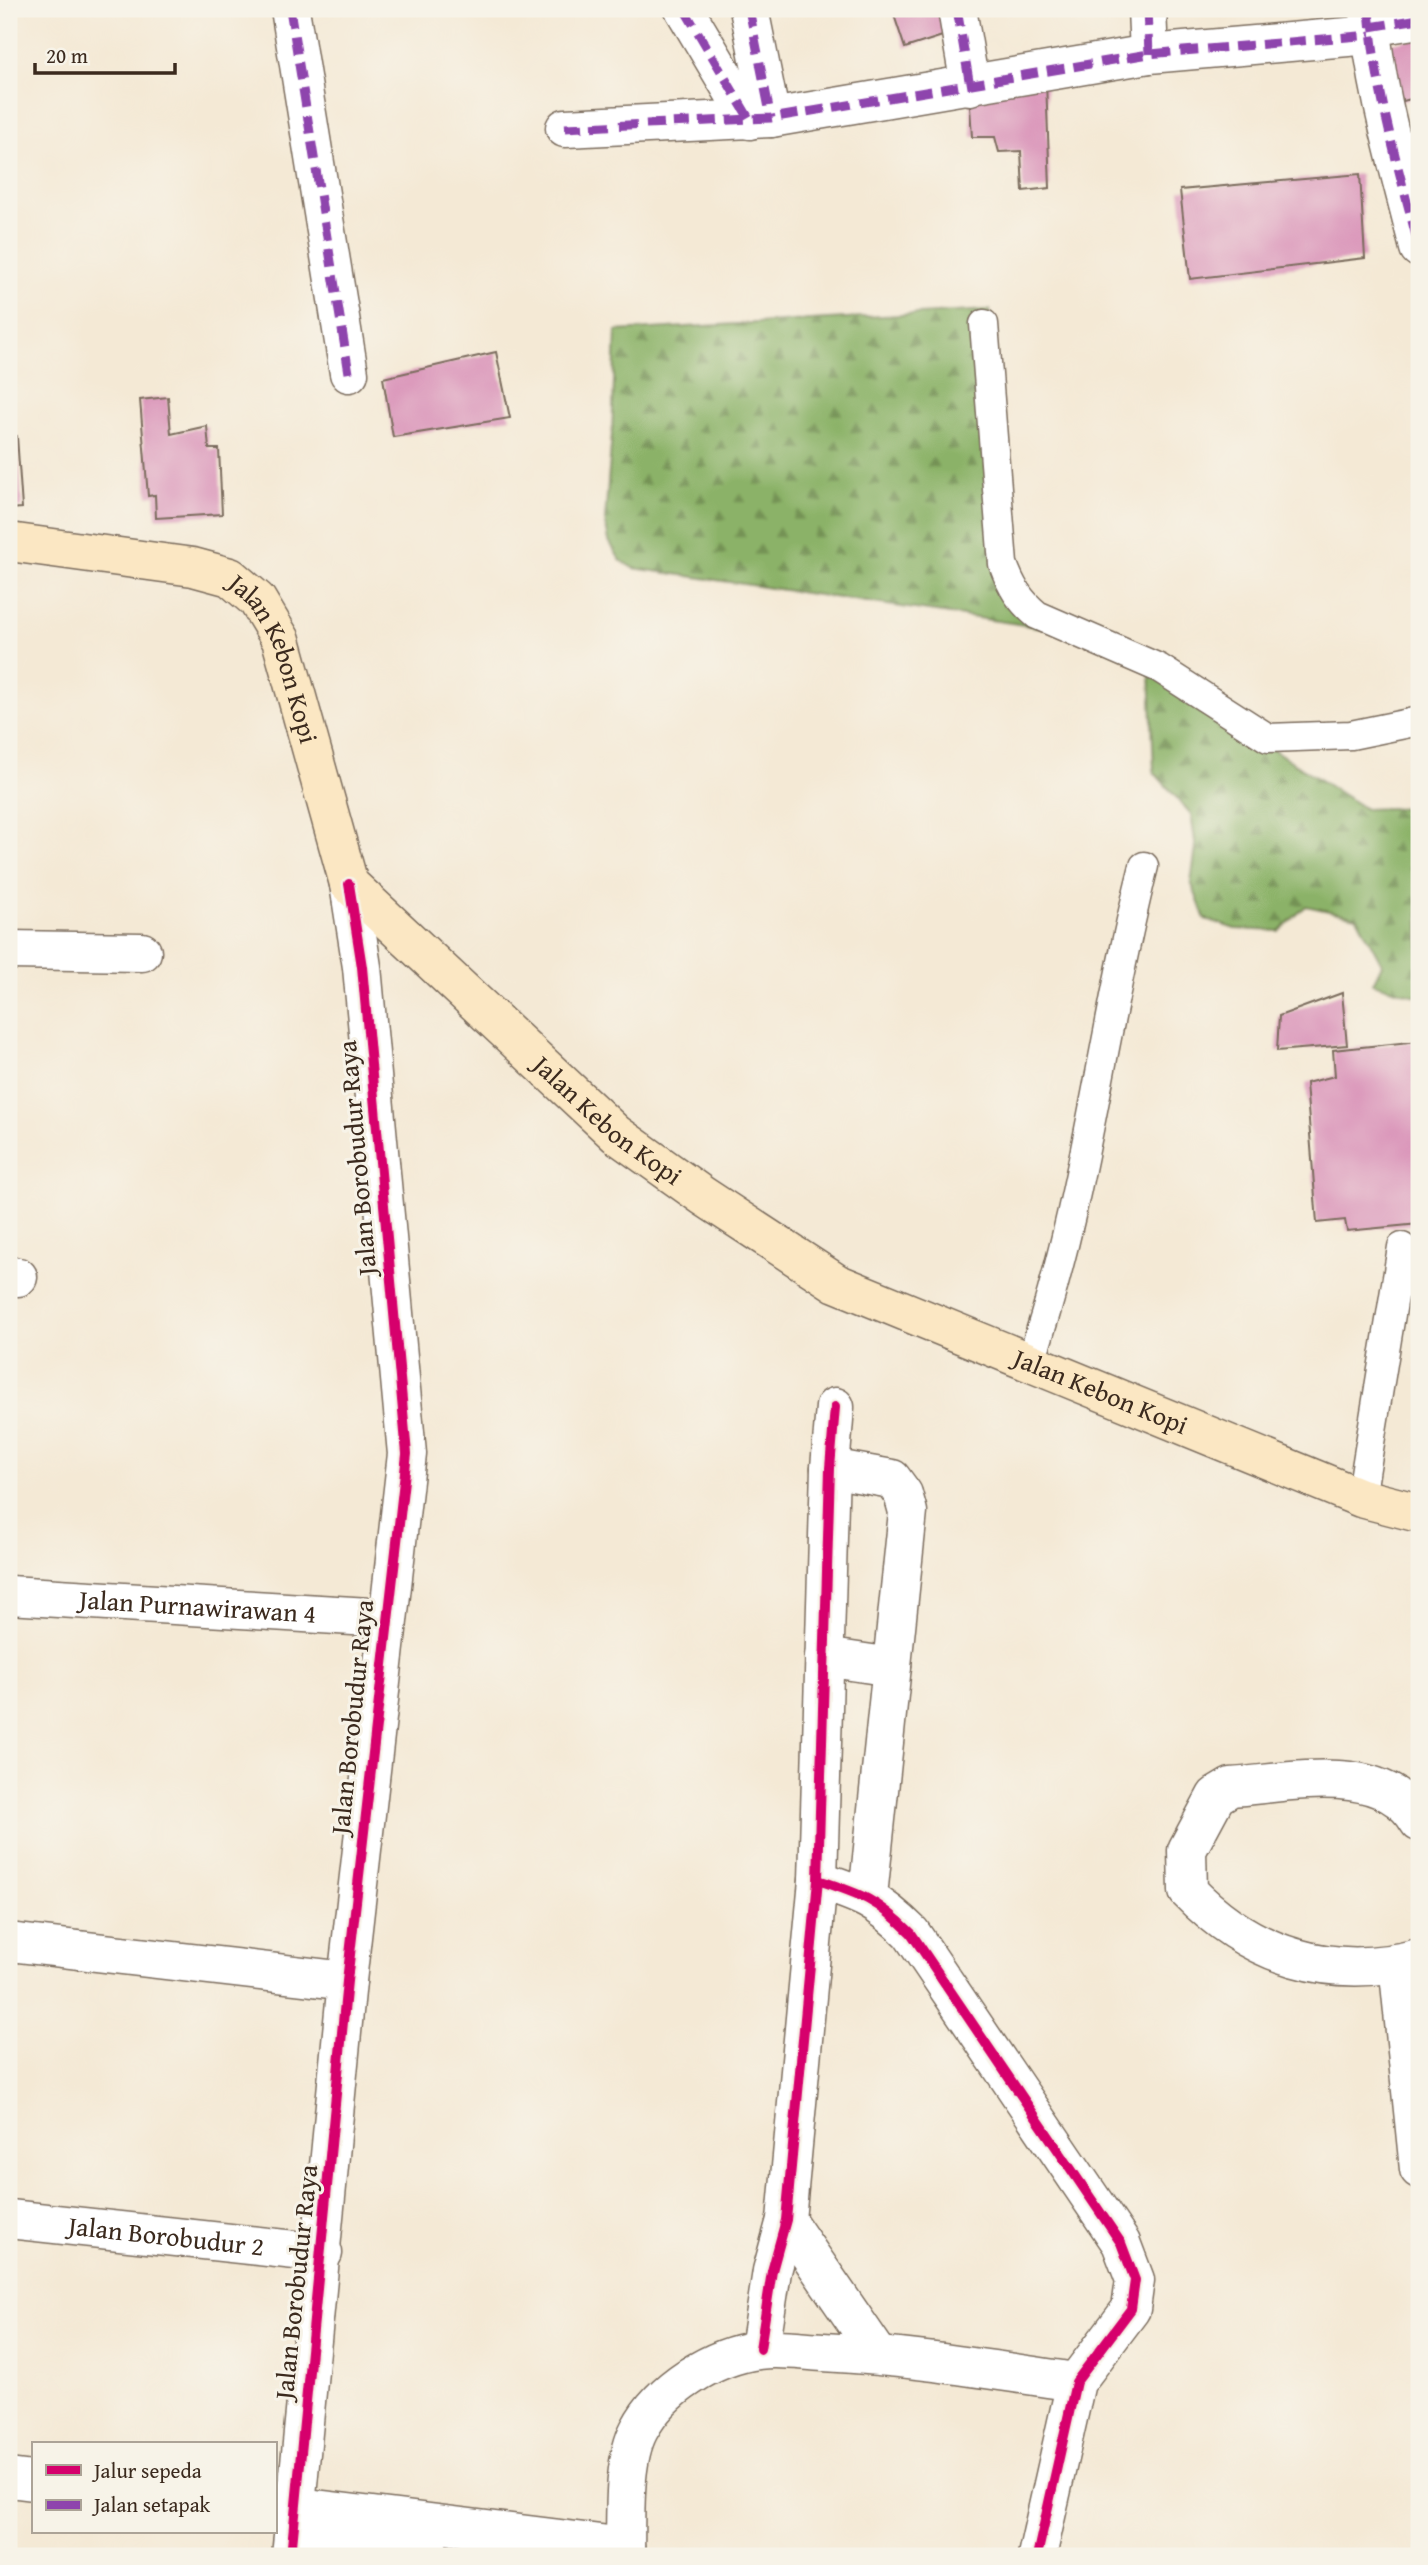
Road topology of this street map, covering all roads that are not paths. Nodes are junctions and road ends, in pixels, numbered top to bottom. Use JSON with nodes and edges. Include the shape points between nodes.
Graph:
{"nodes":[{"id":1,"x":290,"y":9,"type":"edge"},
{"id":2,"x":684,"y":9,"type":"edge"},
{"id":3,"x":749,"y":9,"type":"edge"},
{"id":4,"x":957,"y":9,"type":"edge"},
{"id":5,"x":1147,"y":9,"type":"edge"},
{"id":6,"x":1419,"y":19,"type":"edge"},
{"id":7,"x":1370,"y":24,"type":"edge"},
{"id":8,"x":1149,"y":54,"type":"junction"},
{"id":9,"x":970,"y":86,"type":"junction"},
{"id":10,"x":760,"y":119,"type":"junction"},
{"id":11,"x":565,"y":128,"type":"dead end"},
{"id":12,"x":1419,"y":248,"type":"edge"},
{"id":13,"x":984,"y":324,"type":"dead end"},
{"id":14,"x":349,"y":373,"type":"dead end"},
{"id":15,"x":9,"y":542,"type":"edge"},
{"id":16,"x":1419,"y":721,"type":"edge"},
{"id":17,"x":1144,"y":866,"type":"dead end"},
{"id":18,"x":349,"y":884,"type":"junction"},
{"id":19,"x":9,"y":950,"type":"edge"},
{"id":20,"x":142,"y":953,"type":"dead end"},
{"id":21,"x":1402,"y":1247,"type":"dead end"},
{"id":22,"x":1030,"y":1363,"type":"junction"},
{"id":23,"x":835,"y":1407,"type":"dead end"},
{"id":24,"x":830,"y":1468,"type":"junction"},
{"id":25,"x":1361,"y":1498,"type":"junction"},
{"id":26,"x":1419,"y":1513,"type":"edge"},
{"id":27,"x":9,"y":1595,"type":"edge"},
{"id":28,"x":386,"y":1618,"type":"junction"},
{"id":29,"x":824,"y":1657,"type":"junction"},
{"id":30,"x":892,"y":1667,"type":"junction"},
{"id":31,"x":1419,"y":1822,"type":"edge"},
{"id":32,"x":818,"y":1880,"type":"junction"},
{"id":33,"x":868,"y":1896,"type":"junction"},
{"id":34,"x":9,"y":1942,"type":"edge"},
{"id":35,"x":1409,"y":1961,"type":"edge"},
{"id":36,"x":346,"y":1981,"type":"junction"},
{"id":37,"x":1419,"y":2169,"type":"edge"},
{"id":38,"x":9,"y":2219,"type":"edge"},
{"id":39,"x":786,"y":2220,"type":"junction"},
{"id":40,"x":323,"y":2253,"type":"junction"},
{"id":41,"x":760,"y":2349,"type":"junction"},
{"id":42,"x":878,"y":2354,"type":"junction"},
{"id":43,"x":1076,"y":2382,"type":"junction"},
{"id":44,"x":9,"y":2478,"type":"edge"},
{"id":45,"x":32,"y":2481,"type":"edge"},
{"id":46,"x":289,"y":2527,"type":"edge"},
{"id":47,"x":625,"y":2552,"type":"edge"},
{"id":48,"x":431,"y":2556,"type":"edge"},
{"id":49,"x":1037,"y":2556,"type":"edge"}],
"edges":[{"from":1,"to":14,"type":"street"},
{"from":2,"to":10,"type":"street"},
{"from":3,"to":10,"type":"street"},
{"from":4,"to":9,"type":"street"},
{"from":5,"to":8,"type":"street"},
{"from":6,"to":7,"type":"street"},
{"from":7,"to":8,"type":"street"},
{"from":7,"to":12,"type":"street","via":[[1395,161]]},
{"from":8,"to":9,"type":"street"},
{"from":9,"to":10,"type":"street"},
{"from":10,"to":11,"type":"street"},
{"from":13,"to":16,"type":"lane","via":[[1003,564],[1023,603],[1037,615],[1159,668],[1268,738],[1351,735]]},
{"from":15,"to":18,"type":"main road","name":"Jalan Kebon Kopi","via":[[193,567],[230,578],[257,600],[281,640]]},
{"from":17,"to":22,"type":"lane","via":[[1045,1321]]},
{"from":18,"to":22,"type":"main road","name":"Jalan Kebon Kopi","via":[[617,1134],[703,1196],[836,1283]]},
{"from":18,"to":28,"type":"street","name":"Jalan Borobudur Raya","via":[[364,981],[407,1454]]},
{"from":19,"to":20,"type":"street"},
{"from":21,"to":25,"type":"lane"},
{"from":22,"to":25,"type":"main road","name":"Jalan Kebon Kopi"},
{"from":23,"to":24,"type":"street"},
{"from":24,"to":29,"type":"street"},
{"from":24,"to":30,"type":"street","via":[[892,1479],[903,1494],[908,1512]]},
{"from":25,"to":26,"type":"main road","name":"Jalan Kebon Kopi"},
{"from":27,"to":28,"type":"street","name":"Jalan Purnawirawan 4"},
{"from":28,"to":36,"type":"street","name":"Jalan Borobudur Raya"},
{"from":29,"to":30,"type":"street"},
{"from":29,"to":32,"type":"street"},
{"from":30,"to":33,"type":"street"},
{"from":31,"to":35,"type":"street","via":[[1390,1791],[1342,1779],[1231,1787],[1216,1796],[1187,1850],[1188,1891],[1216,1919],[1252,1942],[1305,1962]]},
{"from":32,"to":33,"type":"street"},
{"from":32,"to":39,"type":"street"},
{"from":33,"to":43,"type":"street","via":[[890,1911],[929,1956],[1121,2243],[1135,2280],[1131,2309]]},
{"from":34,"to":36,"type":"street"},
{"from":35,"to":37,"type":"street"},
{"from":36,"to":40,"type":"street","name":"Jalan Borobudur Raya"},
{"from":38,"to":40,"type":"street","name":"Jalan Borobudur 2"},
{"from":39,"to":41,"type":"street","via":[[772,2271]]},
{"from":39,"to":42,"type":"street"},
{"from":40,"to":46,"type":"street","name":"Jalan Borobudur Raya"},
{"from":41,"to":42,"type":"street"},
{"from":41,"to":47,"type":"street","via":[[718,2361],[685,2381],[657,2405],[638,2431],[629,2468]]},
{"from":42,"to":43,"type":"street"},
{"from":43,"to":49,"type":"street"},
{"from":44,"to":45,"type":"street"},
{"from":46,"to":47,"type":"street"},
{"from":46,"to":48,"type":"street"}]}
